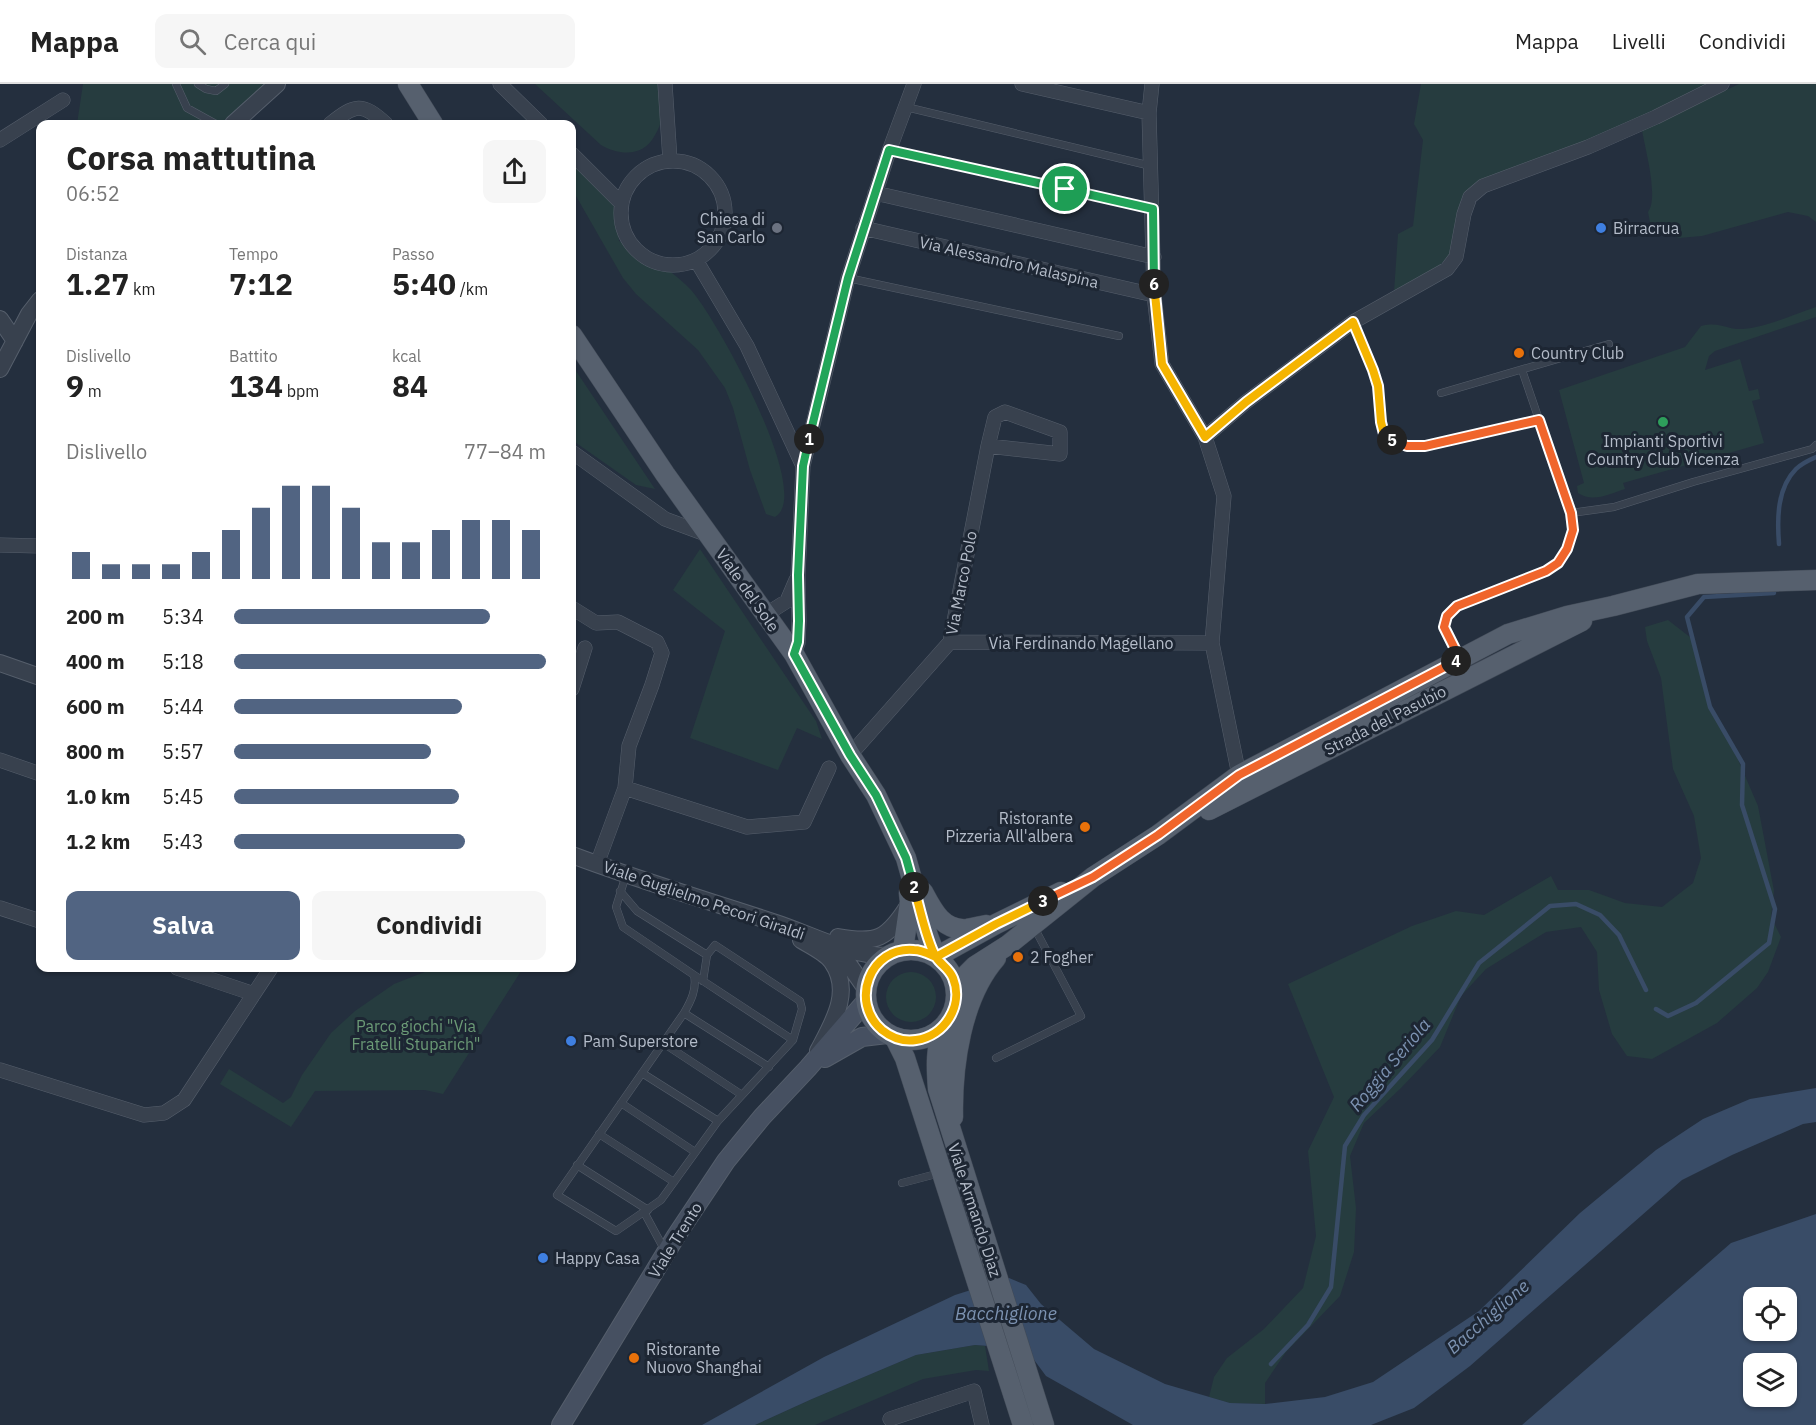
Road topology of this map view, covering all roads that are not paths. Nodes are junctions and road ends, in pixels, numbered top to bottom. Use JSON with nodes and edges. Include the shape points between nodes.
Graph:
{"nodes":[{"id":1,"x":176,"y":84,"type":"edge"},
{"id":2,"x":198,"y":84,"type":"edge"},
{"id":3,"x":225,"y":84,"type":"edge"},
{"id":4,"x":278,"y":84,"type":"edge"},
{"id":5,"x":401,"y":84,"type":"edge"},
{"id":6,"x":408,"y":84,"type":"edge"},
{"id":7,"x":500,"y":84,"type":"edge"},
{"id":8,"x":665,"y":84,"type":"edge"},
{"id":9,"x":914,"y":84,"type":"edge"},
{"id":10,"x":1022,"y":84,"type":"edge"},
{"id":11,"x":1152,"y":84,"type":"edge"},
{"id":12,"x":1722,"y":84,"type":"edge"},
{"id":13,"x":63,"y":100,"type":"dead end"},
{"id":14,"x":421,"y":105,"type":"junction"},
{"id":15,"x":906,"y":107,"type":"junction"},
{"id":16,"x":1149,"y":113,"type":"junction"},
{"id":17,"x":209,"y":120,"type":"edge"},
{"id":18,"x":238,"y":120,"type":"edge"},
{"id":19,"x":335,"y":120,"type":"edge"},
{"id":20,"x":381,"y":120,"type":"edge"},
{"id":21,"x":430,"y":120,"type":"edge"},
{"id":22,"x":537,"y":120,"type":"edge"},
{"id":23,"x":0,"y":140,"type":"edge"},
{"id":24,"x":889,"y":150,"type":"junction"},
{"id":25,"x":576,"y":158,"type":"edge"},
{"id":26,"x":670,"y":160,"type":"junction"},
{"id":27,"x":1151,"y":166,"type":"junction"},
{"id":28,"x":875,"y":194,"type":"junction"},
{"id":29,"x":621,"y":203,"type":"junction"},
{"id":30,"x":1153,"y":209,"type":"junction"},
{"id":31,"x":863,"y":228,"type":"junction"},
{"id":32,"x":1154,"y":257,"type":"junction"},
{"id":33,"x":696,"y":260,"type":"junction"},
{"id":34,"x":848,"y":278,"type":"junction"},
{"id":35,"x":1154,"y":295,"type":"junction"},
{"id":36,"x":36,"y":305,"type":"edge"},
{"id":37,"x":0,"y":319,"type":"edge"},
{"id":38,"x":1353,"y":322,"type":"junction"},
{"id":39,"x":1119,"y":336,"type":"dead end"},
{"id":40,"x":15,"y":340,"type":"junction"},
{"id":41,"x":576,"y":340,"type":"edge"},
{"id":42,"x":1609,"y":344,"type":"dead end"},
{"id":43,"x":0,"y":369,"type":"edge"},
{"id":44,"x":1522,"y":370,"type":"junction"},
{"id":45,"x":1441,"y":393,"type":"dead end"},
{"id":46,"x":1539,"y":420,"type":"junction"},
{"id":47,"x":1205,"y":437,"type":"junction"},
{"id":48,"x":1816,"y":445,"type":"edge"},
{"id":49,"x":988,"y":446,"type":"junction"},
{"id":50,"x":576,"y":455,"type":"edge"},
{"id":51,"x":803,"y":466,"type":"junction"},
{"id":52,"x":1571,"y":513,"type":"junction"},
{"id":53,"x":708,"y":535,"type":"junction"},
{"id":54,"x":0,"y":545,"type":"edge"},
{"id":55,"x":36,"y":546,"type":"edge"},
{"id":56,"x":798,"y":575,"type":"junction"},
{"id":57,"x":1816,"y":580,"type":"edge"},
{"id":58,"x":1613,"y":606,"type":"junction"},
{"id":59,"x":576,"y":610,"type":"edge"},
{"id":60,"x":765,"y":615,"type":"junction"},
{"id":61,"x":950,"y":642,"type":"junction"},
{"id":62,"x":1212,"y":643,"type":"junction"},
{"id":63,"x":585,"y":648,"type":"dead end"},
{"id":64,"x":794,"y":654,"type":"junction"},
{"id":65,"x":1460,"y":659,"type":"junction"},
{"id":66,"x":0,"y":663,"type":"edge"},
{"id":67,"x":36,"y":676,"type":"edge"},
{"id":68,"x":576,"y":676,"type":"edge"},
{"id":69,"x":850,"y":755,"type":"junction"},
{"id":70,"x":0,"y":760,"type":"edge"},
{"id":71,"x":829,"y":768,"type":"dead end"},
{"id":72,"x":36,"y":773,"type":"edge"},
{"id":73,"x":1239,"y":775,"type":"junction"},
{"id":74,"x":626,"y":788,"type":"junction"},
{"id":75,"x":1158,"y":835,"type":"junction"},
{"id":76,"x":576,"y":856,"type":"edge"},
{"id":77,"x":906,"y":858,"type":"junction"},
{"id":78,"x":597,"y":864,"type":"junction"},
{"id":79,"x":626,"y":875,"type":"junction"},
{"id":80,"x":1093,"y":877,"type":"junction"},
{"id":81,"x":620,"y":891,"type":"junction"},
{"id":82,"x":910,"y":902,"type":"junction"},
{"id":83,"x":0,"y":908,"type":"edge"},
{"id":84,"x":36,"y":920,"type":"edge"},
{"id":85,"x":776,"y":923,"type":"junction"},
{"id":86,"x":996,"y":924,"type":"junction"},
{"id":87,"x":1033,"y":925,"type":"junction"},
{"id":88,"x":1008,"y":945,"type":"junction"},
{"id":89,"x":836,"y":946,"type":"junction"},
{"id":90,"x":895,"y":953,"type":"junction"},
{"id":91,"x":707,"y":955,"type":"junction"},
{"id":92,"x":936,"y":957,"type":"junction"},
{"id":93,"x":189,"y":972,"type":"edge"},
{"id":94,"x":268,"y":972,"type":"edge"},
{"id":95,"x":694,"y":975,"type":"junction"},
{"id":96,"x":703,"y":981,"type":"junction"},
{"id":97,"x":254,"y":994,"type":"junction"},
{"id":98,"x":866,"y":995,"type":"junction"},
{"id":99,"x":955,"y":1005,"type":"junction"},
{"id":100,"x":684,"y":1013,"type":"junction"},
{"id":101,"x":943,"y":1027,"type":"junction"},
{"id":102,"x":891,"y":1036,"type":"junction"},
{"id":103,"x":793,"y":1040,"type":"junction"},
{"id":104,"x":663,"y":1043,"type":"junction"},
{"id":105,"x":996,"y":1058,"type":"dead end"},
{"id":106,"x":769,"y":1066,"type":"junction"},
{"id":107,"x":808,"y":1068,"type":"junction"},
{"id":108,"x":0,"y":1070,"type":"edge"},
{"id":109,"x":642,"y":1073,"type":"junction"},
{"id":110,"x":742,"y":1095,"type":"junction"},
{"id":111,"x":621,"y":1103,"type":"junction"},
{"id":112,"x":718,"y":1121,"type":"junction"},
{"id":113,"x":599,"y":1134,"type":"junction"},
{"id":114,"x":695,"y":1152,"type":"junction"},
{"id":115,"x":957,"y":1155,"type":"junction"},
{"id":116,"x":578,"y":1165,"type":"junction"},
{"id":117,"x":942,"y":1173,"type":"junction"},
{"id":118,"x":674,"y":1182,"type":"junction"},
{"id":119,"x":903,"y":1183,"type":"dead end"},
{"id":120,"x":646,"y":1211,"type":"junction"},
{"id":121,"x":666,"y":1253,"type":"junction"},
{"id":122,"x":988,"y":1282,"type":"junction"},
{"id":123,"x":890,"y":1419,"type":"dead end"},
{"id":124,"x":561,"y":1425,"type":"edge"},
{"id":125,"x":982,"y":1425,"type":"edge"},
{"id":126,"x":1023,"y":1425,"type":"edge"},
{"id":127,"x":1044,"y":1425,"type":"edge"}],
"edges":[{"from":1,"to":17,"type":"lane","via":[[187,108]]},
{"from":2,"to":3,"type":"lane","via":[[216,91]]},
{"from":4,"to":18,"type":"street"},
{"from":5,"to":14,"type":"main road"},
{"from":6,"to":14,"type":"main road"},
{"from":7,"to":22,"type":"street"},
{"from":8,"to":26,"type":"street"},
{"from":9,"to":15,"type":"street"},
{"from":10,"to":16,"type":"street"},
{"from":11,"to":16,"type":"street"},
{"from":12,"to":38,"type":"street","via":[[1588,147],[1483,186],[1470,197],[1456,256],[1446,269]]},
{"from":13,"to":23,"type":"street"},
{"from":14,"to":21,"type":"main road"},
{"from":15,"to":24,"type":"street"},
{"from":15,"to":27,"type":"lane"},
{"from":16,"to":27,"type":"street"},
{"from":19,"to":20,"type":"street","via":[[356,108],[367,109]]},
{"from":24,"to":28,"type":"street"},
{"from":24,"to":30,"type":"lane"},
{"from":25,"to":29,"type":"street"},
{"from":26,"to":29,"type":"street","via":[[638,173],[627,186]]},
{"from":26,"to":33,"type":"street","via":[[700,168],[721,192],[725,207],[718,238]]},
{"from":27,"to":30,"type":"street"},
{"from":28,"to":31,"type":"street"},
{"from":28,"to":32,"type":"street"},
{"from":29,"to":33,"type":"street","via":[[620,219],[634,249],[663,265]]},
{"from":30,"to":32,"type":"street"},
{"from":31,"to":34,"type":"street"},
{"from":31,"to":35,"type":"street","name":"Via Alessandro Malaspina"},
{"from":32,"to":35,"type":"street"},
{"from":33,"to":51,"type":"street","via":[[747,346]]},
{"from":34,"to":39,"type":"lane"},
{"from":34,"to":51,"type":"street"},
{"from":35,"to":47,"type":"street","via":[[1162,364]]},
{"from":36,"to":40,"type":"street"},
{"from":37,"to":40,"type":"street"},
{"from":38,"to":46,"type":"lane","via":[[1378,386],[1384,434],[1395,442],[1425,446]]},
{"from":38,"to":47,"type":"street"},
{"from":40,"to":43,"type":"street"},
{"from":41,"to":53,"type":"main road","name":"Viale del Sole"},
{"from":42,"to":44,"type":"lane"},
{"from":44,"to":45,"type":"lane"},
{"from":44,"to":46,"type":"lane"},
{"from":46,"to":52,"type":"lane"},
{"from":47,"to":62,"type":"street","via":[[1224,496]]},
{"from":48,"to":52,"type":"lane","via":[[1614,507]]},
{"from":49,"to":49,"type":"street","name":"Via Marco Polo","via":[[1060,454],[1060,432],[1005,412],[995,417]]},
{"from":49,"to":61,"type":"street","name":"Via Marco Polo"},
{"from":50,"to":53,"type":"street","via":[[665,519]]},
{"from":51,"to":56,"type":"street"},
{"from":52,"to":65,"type":"lane","via":[[1573,530],[1558,563],[1457,606],[1447,616],[1444,627]]},
{"from":53,"to":60,"type":"main road","name":"Viale del Sole"},
{"from":54,"to":55,"type":"street"},
{"from":56,"to":60,"type":"street","via":[[787,601]]},
{"from":56,"to":64,"type":"street","via":[[798,642]]},
{"from":57,"to":58,"type":"main road","name":"Strada del Pasubio","via":[[1698,584]]},
{"from":58,"to":65,"type":"main road","name":"Strada del Pasubio","via":[[1508,634]]},
{"from":58,"to":75,"type":"main road","name":"Strada del Pasubio"},
{"from":59,"to":74,"type":"street","via":[[596,623],[618,622],[657,642],[662,653],[629,746]]},
{"from":60,"to":64,"type":"main road","name":"Viale del Sole"},
{"from":61,"to":62,"type":"street","name":"Via Ferdinando Magellano"},
{"from":61,"to":69,"type":"street","name":"Via Marco Polo"},
{"from":62,"to":73,"type":"street"},
{"from":63,"to":68,"type":"street"},
{"from":64,"to":69,"type":"main road","name":"Viale del Sole"},
{"from":65,"to":73,"type":"main road","name":"Strada del Pasubio"},
{"from":66,"to":67,"type":"street"},
{"from":69,"to":77,"type":"main road","name":"Viale del Sole","via":[[876,795]]},
{"from":70,"to":72,"type":"street"},
{"from":71,"to":74,"type":"street","via":[[804,822],[747,827]]},
{"from":73,"to":75,"type":"main road","name":"Strada del Pasubio"},
{"from":74,"to":78,"type":"street"},
{"from":75,"to":80,"type":"main road","name":"Strada del Pasubio"},
{"from":76,"to":78,"type":"street","name":"Viale Guglielmo Pecori Giraldi"},
{"from":77,"to":82,"type":"main road","name":"Viale del Sole"},
{"from":77,"to":86,"type":"main road","via":[[928,902],[944,923],[966,929]]},
{"from":77,"to":92,"type":"main road","name":"Viale del Sole"},
{"from":78,"to":79,"type":"street","name":"Viale Guglielmo Pecori Giraldi"},
{"from":79,"to":81,"type":"lane"},
{"from":79,"to":85,"type":"street","name":"Viale Guglielmo Pecori Giraldi"},
{"from":80,"to":86,"type":"main road","name":"Strada del Pasubio"},
{"from":80,"to":87,"type":"main road","name":"Strada del Pasubio"},
{"from":81,"to":91,"type":"lane","via":[[637,910]]},
{"from":81,"to":95,"type":"lane","via":[[616,907],[623,927]]},
{"from":82,"to":85,"type":"street","via":[[890,931],[870,940],[840,938]]},
{"from":82,"to":90,"type":"main road","name":"Viale del Sole"},
{"from":83,"to":84,"type":"street"},
{"from":85,"to":89,"type":"street","name":"Viale Guglielmo Pecori Giraldi"},
{"from":85,"to":107,"type":"street","via":[[830,959],[841,986],[836,1016]]},
{"from":86,"to":92,"type":"main road","name":"Strada del Pasubio"},
{"from":87,"to":88,"type":"main road","name":"Strada del Pasubio"},
{"from":87,"to":105,"type":"lane","via":[[1081,1016]]},
{"from":88,"to":99,"type":"main road","name":"Strada del Pasubio","via":[[967,974]]},
{"from":88,"to":115,"type":"main road","via":[[988,967],[963,1027],[952,1091]]},
{"from":89,"to":90,"type":"street","name":"Viale Guglielmo Pecori Giraldi","via":[[876,956]]},
{"from":89,"to":98,"type":"street"},
{"from":90,"to":92,"type":"main road","via":[[914,950]]},
{"from":90,"to":98,"type":"main road","via":[[873,970]]},
{"from":91,"to":96,"type":"lane"},
{"from":91,"to":103,"type":"lane","via":[[715,945],[800,1001],[802,1009]]},
{"from":92,"to":99,"type":"main road","via":[[953,978]]},
{"from":93,"to":97,"type":"street"},
{"from":94,"to":97,"type":"street"},
{"from":95,"to":96,"type":"lane"},
{"from":95,"to":100,"type":"lane","via":[[692,999]]},
{"from":96,"to":103,"type":"lane"},
{"from":97,"to":108,"type":"street","via":[[184,1100],[164,1113],[144,1115]]},
{"from":98,"to":102,"type":"main road","via":[[869,1014]]},
{"from":98,"to":107,"type":"main road","name":"Viale Trento"},
{"from":99,"to":101,"type":"main road","name":"Strada del Pasubio"},
{"from":100,"to":104,"type":"lane"},
{"from":100,"to":106,"type":"lane"},
{"from":101,"to":102,"type":"main road","via":[[916,1040]]},
{"from":101,"to":115,"type":"main road","name":"Viale Armando Diaz","via":[[937,1047],[938,1089]]},
{"from":102,"to":107,"type":"main road","name":"Viale Trento","via":[[862,1037]]},
{"from":102,"to":117,"type":"main road","name":"Viale Armando Diaz","via":[[905,1058]]},
{"from":103,"to":106,"type":"lane"},
{"from":104,"to":109,"type":"lane"},
{"from":104,"to":110,"type":"lane"},
{"from":106,"to":110,"type":"lane"},
{"from":107,"to":121,"type":"main road","name":"Viale Trento","via":[[726,1161]]},
{"from":109,"to":111,"type":"lane"},
{"from":109,"to":112,"type":"lane"},
{"from":110,"to":112,"type":"lane"},
{"from":111,"to":113,"type":"lane"},
{"from":111,"to":114,"type":"lane"},
{"from":112,"to":114,"type":"lane"},
{"from":113,"to":116,"type":"lane"},
{"from":113,"to":118,"type":"lane"},
{"from":114,"to":118,"type":"lane"},
{"from":115,"to":122,"type":"main road","name":"Viale Armando Diaz"},
{"from":116,"to":120,"type":"lane"},
{"from":116,"to":120,"type":"lane","via":[[556,1195],[616,1231]]},
{"from":117,"to":119,"type":"lane"},
{"from":117,"to":122,"type":"main road","name":"Viale Armando Diaz"},
{"from":118,"to":120,"type":"lane","via":[[661,1200]]},
{"from":120,"to":121,"type":"lane"},
{"from":121,"to":124,"type":"main road","name":"Viale Trento"},
{"from":122,"to":126,"type":"main road","name":"Viale Armando Diaz"},
{"from":122,"to":127,"type":"main road","name":"Viale Armando Diaz","via":[[1027,1369]]},
{"from":123,"to":125,"type":"street","via":[[974,1391]]}]}
